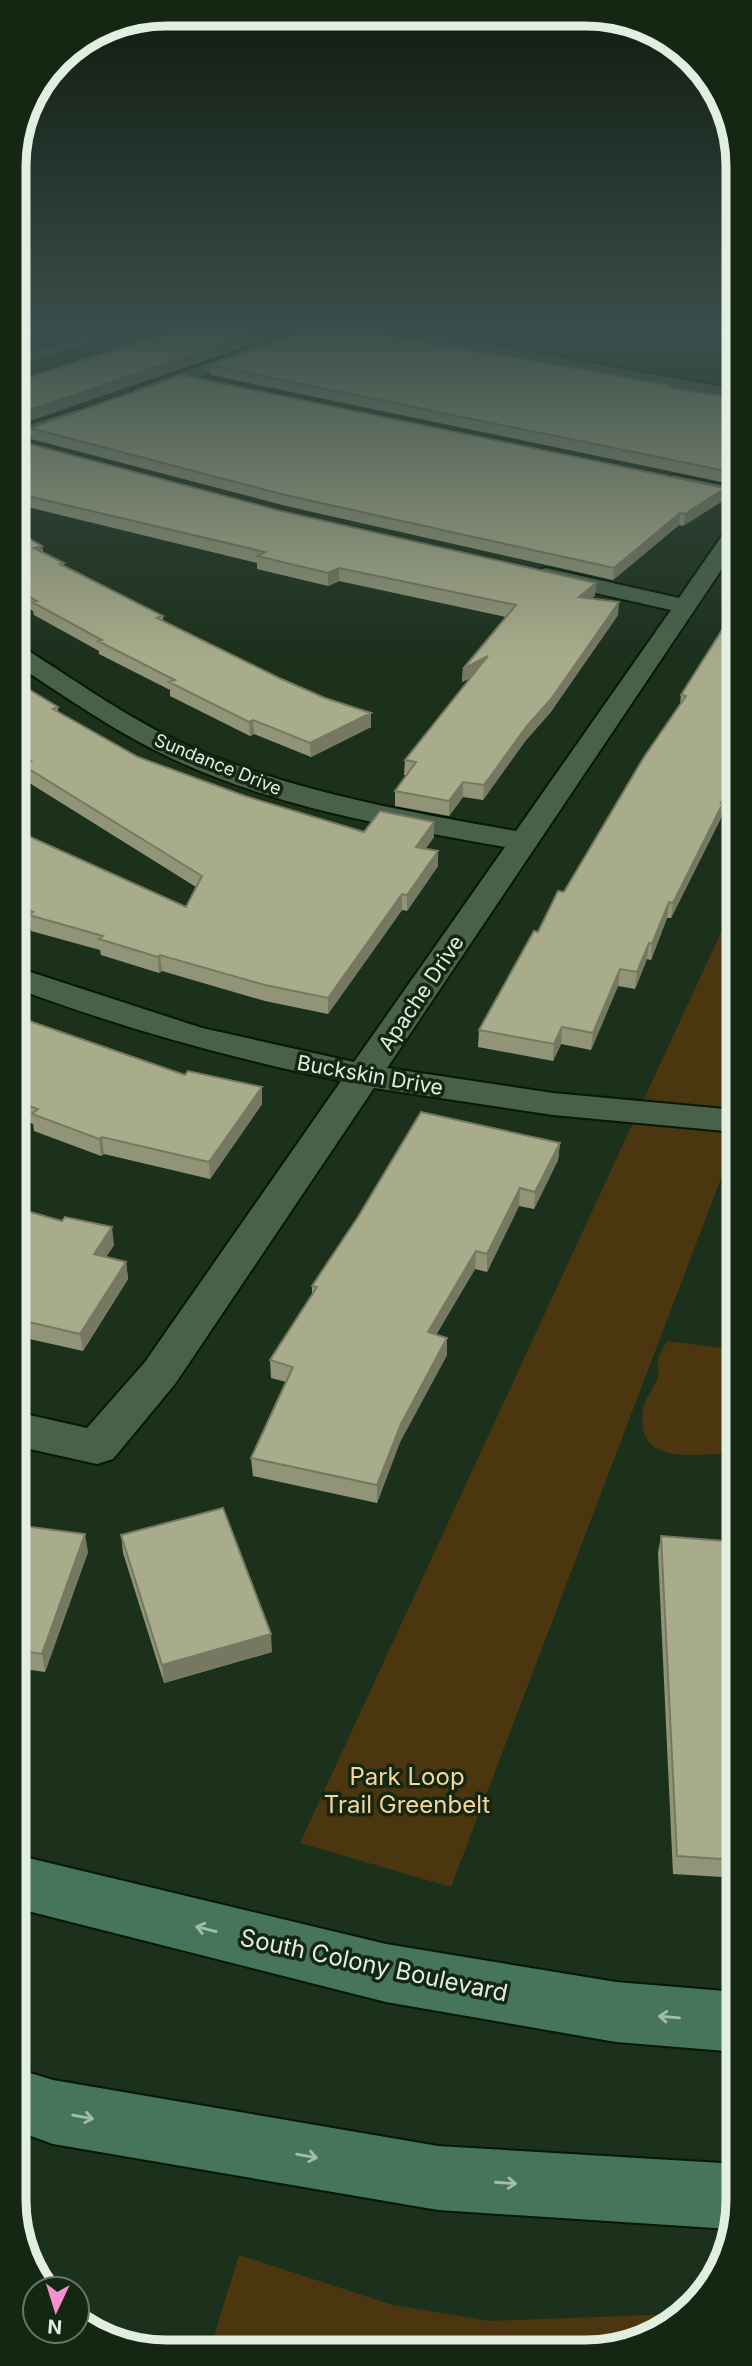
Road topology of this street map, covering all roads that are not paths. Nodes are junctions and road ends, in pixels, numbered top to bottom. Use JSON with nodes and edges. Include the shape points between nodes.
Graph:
{"nodes":[{"id":1,"x":27,"y":446,"type":"edge"},
{"id":2,"x":41,"y":450,"type":"edge"},
{"id":3,"x":655,"y":477,"type":"edge"},
{"id":4,"x":726,"y":492,"type":"edge"},
{"id":5,"x":726,"y":547,"type":"edge"},
{"id":6,"x":527,"y":571,"type":"edge"},
{"id":7,"x":684,"y":606,"type":"junction"},
{"id":8,"x":27,"y":660,"type":"edge"},
{"id":9,"x":524,"y":841,"type":"junction"},
{"id":10,"x":27,"y":982,"type":"edge"},
{"id":11,"x":365,"y":1075,"type":"junction"},
{"id":12,"x":726,"y":1120,"type":"edge"},
{"id":13,"x":26,"y":1431,"type":"edge"},
{"id":14,"x":26,"y":1884,"type":"edge"},
{"id":15,"x":725,"y":2021,"type":"edge"},
{"id":16,"x":26,"y":2104,"type":"edge"},
{"id":17,"x":725,"y":2196,"type":"edge"}],
"edges":[{"from":1,"to":2,"type":"street"},
{"from":3,"to":4,"type":"street"},
{"from":5,"to":7,"type":"street","name":"Apache Drive"},
{"from":6,"to":7,"type":"street"},
{"from":7,"to":9,"type":"street","name":"Apache Drive"},
{"from":8,"to":9,"type":"street","name":"Sundance Drive","via":[[141,733],[251,781],[379,816]]},
{"from":9,"to":11,"type":"street","name":"Apache Drive"},
{"from":10,"to":11,"type":"street","name":"Buckskin Drive","via":[[186,1035]]},
{"from":11,"to":12,"type":"street","name":"Buckskin Drive","via":[[500,1098]]},
{"from":11,"to":13,"type":"street","name":"Apache Drive","via":[[160,1373],[97,1447]]},
{"from":15,"to":14,"type":"main road","name":"South Colony Boulevard","one_way":true,"via":[[616,2012],[386,1973]]},
{"from":16,"to":17,"type":"main road","one_way":true,"via":[[438,2178]]}]}
